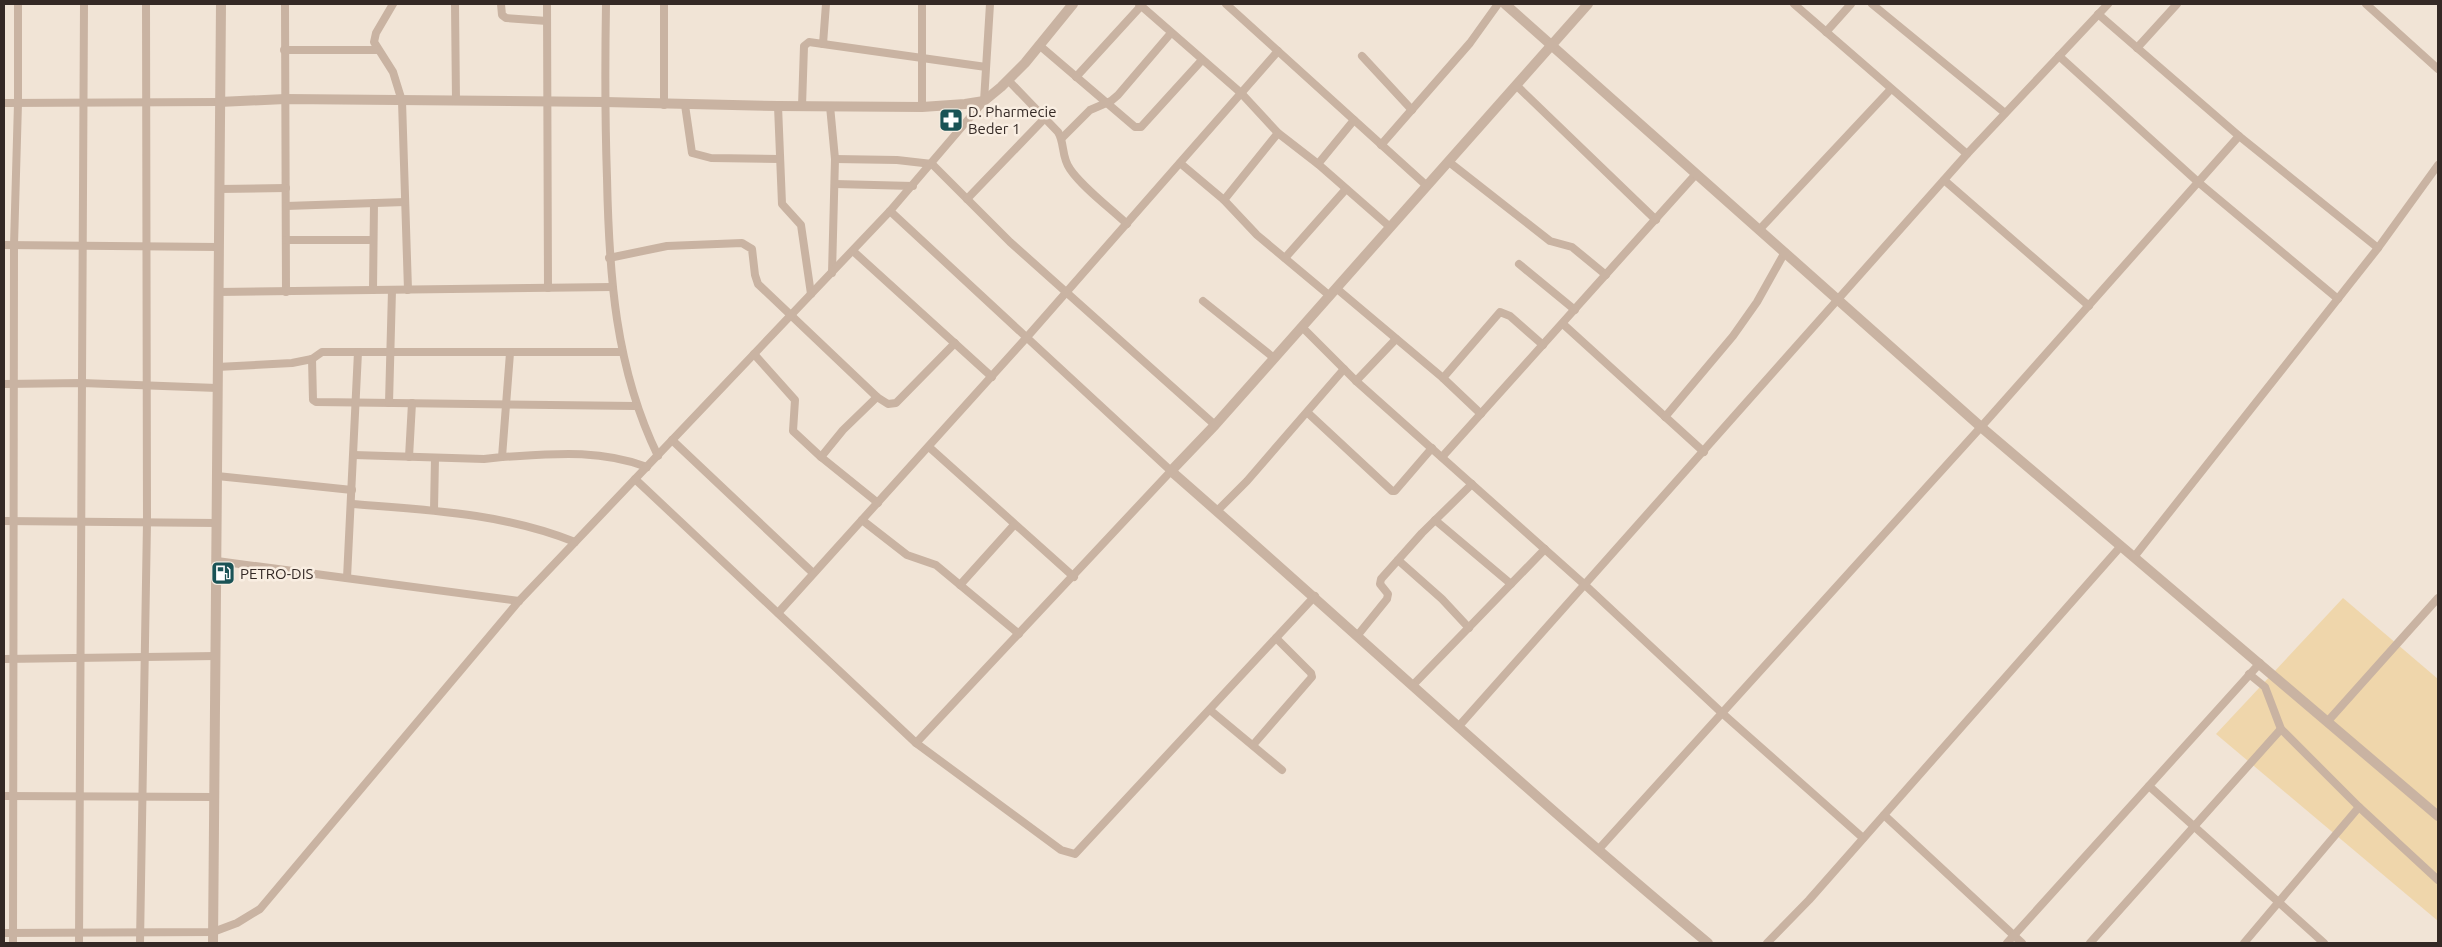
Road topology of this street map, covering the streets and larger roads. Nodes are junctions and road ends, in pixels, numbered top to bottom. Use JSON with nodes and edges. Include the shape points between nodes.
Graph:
{"nodes":[{"id":1,"x":18,"y":4,"type":"edge"},
{"id":2,"x":84,"y":4,"type":"edge"},
{"id":3,"x":146,"y":4,"type":"edge"},
{"id":4,"x":222,"y":4,"type":"edge"},
{"id":5,"x":285,"y":4,"type":"edge"},
{"id":6,"x":392,"y":4,"type":"edge"},
{"id":7,"x":455,"y":4,"type":"edge"},
{"id":8,"x":500,"y":4,"type":"edge"},
{"id":9,"x":547,"y":4,"type":"edge"},
{"id":10,"x":606,"y":4,"type":"edge"},
{"id":11,"x":664,"y":4,"type":"edge"},
{"id":12,"x":826,"y":4,"type":"edge"},
{"id":13,"x":922,"y":4,"type":"edge"},
{"id":14,"x":990,"y":4,"type":"edge"},
{"id":15,"x":1073,"y":4,"type":"edge"},
{"id":16,"x":1226,"y":4,"type":"edge"},
{"id":17,"x":1498,"y":4,"type":"edge"},
{"id":18,"x":1505,"y":4,"type":"edge"},
{"id":19,"x":1588,"y":4,"type":"edge"},
{"id":20,"x":1794,"y":4,"type":"edge"},
{"id":21,"x":1851,"y":4,"type":"edge"},
{"id":22,"x":1872,"y":4,"type":"edge"},
{"id":23,"x":2106,"y":4,"type":"edge"},
{"id":24,"x":2177,"y":4,"type":"edge"},
{"id":25,"x":2366,"y":4,"type":"edge"},
{"id":26,"x":1140,"y":5,"type":"edge"},
{"id":27,"x":2098,"y":14,"type":"junction"},
{"id":28,"x":547,"y":21,"type":"junction"},
{"id":29,"x":1826,"y":32,"type":"junction"},
{"id":30,"x":1171,"y":33,"type":"junction"},
{"id":31,"x":823,"y":44,"type":"junction"},
{"id":32,"x":1039,"y":45,"type":"junction"},
{"id":33,"x":1551,"y":45,"type":"junction"},
{"id":34,"x":2138,"y":48,"type":"junction"},
{"id":35,"x":284,"y":50,"type":"junction"},
{"id":36,"x":377,"y":50,"type":"junction"},
{"id":37,"x":1278,"y":51,"type":"junction"},
{"id":38,"x":1362,"y":56,"type":"dead end"},
{"id":39,"x":2059,"y":56,"type":"junction"},
{"id":40,"x":922,"y":58,"type":"junction"},
{"id":41,"x":1202,"y":60,"type":"junction"},
{"id":42,"x":986,"y":67,"type":"junction"},
{"id":43,"x":2438,"y":69,"type":"edge"},
{"id":44,"x":1076,"y":77,"type":"junction"},
{"id":45,"x":1008,"y":80,"type":"junction"},
{"id":46,"x":1516,"y":85,"type":"junction"},
{"id":47,"x":1891,"y":90,"type":"junction"},
{"id":48,"x":1240,"y":94,"type":"junction"},
{"id":49,"x":285,"y":99,"type":"junction"},
{"id":50,"x":402,"y":101,"type":"junction"},
{"id":51,"x":456,"y":101,"type":"junction"},
{"id":52,"x":984,"y":101,"type":"junction"},
{"id":53,"x":219,"y":102,"type":"junction"},
{"id":54,"x":546,"y":102,"type":"junction"},
{"id":55,"x":605,"y":102,"type":"junction"},
{"id":56,"x":4,"y":103,"type":"edge"},
{"id":57,"x":83,"y":103,"type":"junction"},
{"id":58,"x":1106,"y":103,"type":"junction"},
{"id":59,"x":18,"y":104,"type":"junction"},
{"id":60,"x":145,"y":104,"type":"junction"},
{"id":61,"x":664,"y":105,"type":"junction"},
{"id":62,"x":685,"y":105,"type":"junction"},
{"id":63,"x":778,"y":106,"type":"junction"},
{"id":64,"x":802,"y":106,"type":"junction"},
{"id":65,"x":830,"y":106,"type":"junction"},
{"id":66,"x":922,"y":107,"type":"junction"},
{"id":67,"x":1412,"y":110,"type":"junction"},
{"id":68,"x":2006,"y":113,"type":"junction"},
{"id":69,"x":1045,"y":118,"type":"junction"},
{"id":70,"x":1354,"y":120,"type":"junction"},
{"id":71,"x":1278,"y":133,"type":"junction"},
{"id":72,"x":2239,"y":136,"type":"junction"},
{"id":73,"x":1062,"y":138,"type":"junction"},
{"id":74,"x":1381,"y":145,"type":"junction"},
{"id":75,"x":1967,"y":154,"type":"junction"},
{"id":76,"x":780,"y":159,"type":"junction"},
{"id":77,"x":835,"y":159,"type":"junction"},
{"id":78,"x":1449,"y":162,"type":"junction"},
{"id":79,"x":1180,"y":163,"type":"junction"},
{"id":80,"x":932,"y":164,"type":"junction"},
{"id":81,"x":1318,"y":164,"type":"junction"},
{"id":82,"x":2438,"y":165,"type":"edge"},
{"id":83,"x":1696,"y":174,"type":"junction"},
{"id":84,"x":1944,"y":180,"type":"junction"},
{"id":85,"x":2198,"y":182,"type":"junction"},
{"id":86,"x":835,"y":184,"type":"junction"},
{"id":87,"x":913,"y":186,"type":"junction"},
{"id":88,"x":1427,"y":186,"type":"junction"},
{"id":89,"x":286,"y":188,"type":"junction"},
{"id":90,"x":219,"y":189,"type":"junction"},
{"id":91,"x":1346,"y":190,"type":"junction"},
{"id":92,"x":967,"y":199,"type":"junction"},
{"id":93,"x":1224,"y":200,"type":"junction"},
{"id":94,"x":405,"y":202,"type":"junction"},
{"id":95,"x":374,"y":203,"type":"junction"},
{"id":96,"x":286,"y":206,"type":"junction"},
{"id":97,"x":890,"y":211,"type":"junction"},
{"id":98,"x":1656,"y":220,"type":"junction"},
{"id":99,"x":1127,"y":224,"type":"junction"},
{"id":100,"x":1390,"y":227,"type":"junction"},
{"id":101,"x":1759,"y":230,"type":"junction"},
{"id":102,"x":286,"y":240,"type":"junction"},
{"id":103,"x":373,"y":240,"type":"junction"},
{"id":104,"x":4,"y":245,"type":"edge"},
{"id":105,"x":14,"y":245,"type":"junction"},
{"id":106,"x":83,"y":245,"type":"junction"},
{"id":107,"x":218,"y":246,"type":"junction"},
{"id":108,"x":146,"y":247,"type":"junction"},
{"id":109,"x":2378,"y":248,"type":"junction"},
{"id":110,"x":853,"y":251,"type":"junction"},
{"id":111,"x":1784,"y":252,"type":"junction"},
{"id":112,"x":609,"y":258,"type":"junction"},
{"id":113,"x":1285,"y":258,"type":"junction"},
{"id":114,"x":1519,"y":264,"type":"dead end"},
{"id":115,"x":832,"y":273,"type":"junction"},
{"id":116,"x":1606,"y":275,"type":"junction"},
{"id":117,"x":612,"y":287,"type":"junction"},
{"id":118,"x":548,"y":288,"type":"junction"},
{"id":119,"x":373,"y":290,"type":"junction"},
{"id":120,"x":392,"y":290,"type":"junction"},
{"id":121,"x":408,"y":290,"type":"junction"},
{"id":122,"x":218,"y":292,"type":"junction"},
{"id":123,"x":286,"y":292,"type":"junction"},
{"id":124,"x":1333,"y":292,"type":"junction"},
{"id":125,"x":1066,"y":293,"type":"junction"},
{"id":126,"x":811,"y":294,"type":"junction"},
{"id":127,"x":2338,"y":299,"type":"junction"},
{"id":128,"x":1838,"y":300,"type":"junction"},
{"id":129,"x":1203,"y":301,"type":"dead end"},
{"id":130,"x":2089,"y":306,"type":"junction"},
{"id":131,"x":1575,"y":310,"type":"junction"},
{"id":132,"x":791,"y":315,"type":"junction"},
{"id":133,"x":1562,"y":324,"type":"junction"},
{"id":134,"x":1302,"y":327,"type":"junction"},
{"id":135,"x":1027,"y":338,"type":"junction"},
{"id":136,"x":1396,"y":339,"type":"junction"},
{"id":137,"x":955,"y":343,"type":"junction"},
{"id":138,"x":1543,"y":345,"type":"junction"},
{"id":139,"x":358,"y":352,"type":"junction"},
{"id":140,"x":390,"y":352,"type":"junction"},
{"id":141,"x":622,"y":352,"type":"junction"},
{"id":142,"x":510,"y":353,"type":"junction"},
{"id":143,"x":754,"y":354,"type":"junction"},
{"id":144,"x":1274,"y":358,"type":"junction"},
{"id":145,"x":312,"y":359,"type":"junction"},
{"id":146,"x":217,"y":367,"type":"junction"},
{"id":147,"x":1344,"y":370,"type":"junction"},
{"id":148,"x":992,"y":377,"type":"junction"},
{"id":149,"x":1443,"y":378,"type":"junction"},
{"id":150,"x":1356,"y":381,"type":"junction"},
{"id":151,"x":82,"y":383,"type":"junction"},
{"id":152,"x":4,"y":384,"type":"edge"},
{"id":153,"x":15,"y":384,"type":"junction"},
{"id":154,"x":146,"y":385,"type":"junction"},
{"id":155,"x":216,"y":388,"type":"junction"},
{"id":156,"x":876,"y":397,"type":"junction"},
{"id":157,"x":356,"y":402,"type":"junction"},
{"id":158,"x":388,"y":402,"type":"junction"},
{"id":159,"x":412,"y":403,"type":"junction"},
{"id":160,"x":506,"y":403,"type":"junction"},
{"id":161,"x":636,"y":406,"type":"junction"},
{"id":162,"x":1308,"y":413,"type":"junction"},
{"id":163,"x":1481,"y":414,"type":"junction"},
{"id":164,"x":1665,"y":417,"type":"junction"},
{"id":165,"x":1215,"y":425,"type":"junction"},
{"id":166,"x":1981,"y":427,"type":"junction"},
{"id":167,"x":672,"y":440,"type":"junction"},
{"id":168,"x":928,"y":447,"type":"junction"},
{"id":169,"x":1432,"y":448,"type":"junction"},
{"id":170,"x":1704,"y":452,"type":"junction"},
{"id":171,"x":354,"y":455,"type":"junction"},
{"id":172,"x":502,"y":456,"type":"junction"},
{"id":173,"x":658,"y":456,"type":"junction"},
{"id":174,"x":408,"y":457,"type":"junction"},
{"id":175,"x":821,"y":457,"type":"junction"},
{"id":176,"x":1442,"y":457,"type":"junction"},
{"id":177,"x":435,"y":458,"type":"junction"},
{"id":178,"x":647,"y":467,"type":"junction"},
{"id":179,"x":1172,"y":471,"type":"junction"},
{"id":180,"x":217,"y":476,"type":"junction"},
{"id":181,"x":635,"y":479,"type":"junction"},
{"id":182,"x":1472,"y":484,"type":"junction"},
{"id":183,"x":352,"y":490,"type":"junction"},
{"id":184,"x":878,"y":503,"type":"junction"},
{"id":185,"x":352,"y":504,"type":"junction"},
{"id":186,"x":434,"y":510,"type":"junction"},
{"id":187,"x":1217,"y":511,"type":"junction"},
{"id":188,"x":862,"y":520,"type":"junction"},
{"id":189,"x":1435,"y":520,"type":"junction"},
{"id":190,"x":4,"y":521,"type":"edge"},
{"id":191,"x":14,"y":521,"type":"junction"},
{"id":192,"x":81,"y":522,"type":"junction"},
{"id":193,"x":147,"y":522,"type":"junction"},
{"id":194,"x":217,"y":523,"type":"junction"},
{"id":195,"x":1014,"y":525,"type":"junction"},
{"id":196,"x":575,"y":542,"type":"junction"},
{"id":197,"x":2121,"y":546,"type":"junction"},
{"id":198,"x":1545,"y":549,"type":"junction"},
{"id":199,"x":2134,"y":557,"type":"junction"},
{"id":200,"x":1398,"y":560,"type":"junction"},
{"id":201,"x":217,"y":561,"type":"junction"},
{"id":202,"x":814,"y":573,"type":"junction"},
{"id":203,"x":1074,"y":577,"type":"junction"},
{"id":204,"x":347,"y":578,"type":"junction"},
{"id":205,"x":1511,"y":584,"type":"junction"},
{"id":206,"x":960,"y":585,"type":"junction"},
{"id":207,"x":1585,"y":585,"type":"junction"},
{"id":208,"x":1315,"y":596,"type":"junction"},
{"id":209,"x":2438,"y":598,"type":"edge"},
{"id":210,"x":520,"y":601,"type":"junction"},
{"id":211,"x":778,"y":613,"type":"junction"},
{"id":212,"x":1469,"y":628,"type":"junction"},
{"id":213,"x":1019,"y":634,"type":"junction"},
{"id":214,"x":1357,"y":636,"type":"junction"},
{"id":215,"x":1276,"y":638,"type":"junction"},
{"id":216,"x":216,"y":656,"type":"junction"},
{"id":217,"x":144,"y":657,"type":"junction"},
{"id":218,"x":13,"y":658,"type":"junction"},
{"id":219,"x":80,"y":658,"type":"junction"},
{"id":220,"x":4,"y":659,"type":"edge"},
{"id":221,"x":2260,"y":662,"type":"junction"},
{"id":222,"x":2249,"y":674,"type":"junction"},
{"id":223,"x":1413,"y":685,"type":"junction"},
{"id":224,"x":1210,"y":710,"type":"junction"},
{"id":225,"x":1722,"y":712,"type":"junction"},
{"id":226,"x":2328,"y":721,"type":"junction"},
{"id":227,"x":1458,"y":726,"type":"junction"},
{"id":228,"x":2281,"y":729,"type":"junction"},
{"id":229,"x":916,"y":743,"type":"junction"},
{"id":230,"x":1252,"y":745,"type":"junction"},
{"id":231,"x":1282,"y":770,"type":"dead end"},
{"id":232,"x":2148,"y":786,"type":"junction"},
{"id":233,"x":4,"y":796,"type":"edge"},
{"id":234,"x":12,"y":796,"type":"junction"},
{"id":235,"x":80,"y":796,"type":"junction"},
{"id":236,"x":143,"y":796,"type":"junction"},
{"id":237,"x":214,"y":797,"type":"junction"},
{"id":238,"x":2359,"y":807,"type":"junction"},
{"id":239,"x":1884,"y":815,"type":"junction"},
{"id":240,"x":2438,"y":816,"type":"edge"},
{"id":241,"x":2193,"y":826,"type":"junction"},
{"id":242,"x":1864,"y":838,"type":"junction"},
{"id":243,"x":1598,"y":850,"type":"junction"},
{"id":244,"x":4,"y":854,"type":"edge"},
{"id":245,"x":13,"y":854,"type":"junction"},
{"id":246,"x":2438,"y":880,"type":"edge"},
{"id":247,"x":2280,"y":903,"type":"junction"},
{"id":248,"x":213,"y":932,"type":"junction"},
{"id":249,"x":4,"y":933,"type":"edge"},
{"id":250,"x":13,"y":933,"type":"junction"},
{"id":251,"x":79,"y":933,"type":"junction"},
{"id":252,"x":140,"y":933,"type":"junction"},
{"id":253,"x":2014,"y":936,"type":"junction"},
{"id":254,"x":13,"y":943,"type":"edge"},
{"id":255,"x":79,"y":943,"type":"edge"},
{"id":256,"x":140,"y":943,"type":"edge"},
{"id":257,"x":213,"y":943,"type":"edge"},
{"id":258,"x":1708,"y":943,"type":"edge"},
{"id":259,"x":1767,"y":943,"type":"edge"},
{"id":260,"x":2007,"y":943,"type":"edge"},
{"id":261,"x":2022,"y":943,"type":"edge"},
{"id":262,"x":2090,"y":943,"type":"edge"},
{"id":263,"x":2244,"y":943,"type":"edge"},
{"id":264,"x":2324,"y":943,"type":"edge"}],
"edges":[{"from":1,"to":59,"type":"street"},
{"from":2,"to":57,"type":"street"},
{"from":3,"to":60,"type":"street"},
{"from":4,"to":53,"type":"street"},
{"from":5,"to":35,"type":"street"},
{"from":6,"to":36,"type":"street","via":[[376,33],[374,42]]},
{"from":7,"to":51,"type":"street"},
{"from":8,"to":28,"type":"street","via":[[506,18]]},
{"from":9,"to":28,"type":"street"},
{"from":10,"to":55,"type":"street"},
{"from":11,"to":61,"type":"street"},
{"from":12,"to":31,"type":"street"},
{"from":13,"to":40,"type":"street"},
{"from":14,"to":42,"type":"street"},
{"from":15,"to":32,"type":"street"},
{"from":16,"to":37,"type":"street"},
{"from":17,"to":67,"type":"street","via":[[1470,43]]},
{"from":18,"to":33,"type":"street"},
{"from":19,"to":33,"type":"street"},
{"from":20,"to":29,"type":"street"},
{"from":21,"to":29,"type":"street"},
{"from":22,"to":68,"type":"street"},
{"from":23,"to":27,"type":"street"},
{"from":24,"to":34,"type":"street"},
{"from":25,"to":43,"type":"street"},
{"from":26,"to":30,"type":"street"},
{"from":26,"to":44,"type":"street"},
{"from":27,"to":34,"type":"street"},
{"from":27,"to":39,"type":"street"},
{"from":28,"to":54,"type":"street"},
{"from":29,"to":47,"type":"street"},
{"from":30,"to":41,"type":"street"},
{"from":30,"to":58,"type":"street","via":[[1118,95]]},
{"from":31,"to":40,"type":"street"},
{"from":31,"to":64,"type":"street","via":[[809,42],[804,46]]},
{"from":32,"to":44,"type":"street"},
{"from":32,"to":45,"type":"street"},
{"from":33,"to":46,"type":"street"},
{"from":33,"to":83,"type":"street"},
{"from":34,"to":72,"type":"street"},
{"from":35,"to":36,"type":"street"},
{"from":35,"to":49,"type":"street"},
{"from":36,"to":50,"type":"street","via":[[393,72]]},
{"from":37,"to":48,"type":"street"},
{"from":37,"to":70,"type":"street"},
{"from":38,"to":67,"type":"street"},
{"from":39,"to":68,"type":"street"},
{"from":39,"to":85,"type":"street"},
{"from":40,"to":42,"type":"street"},
{"from":40,"to":66,"type":"street"},
{"from":41,"to":48,"type":"street"},
{"from":41,"to":58,"type":"street","via":[[1141,127],[1135,127]]},
{"from":42,"to":52,"type":"street"},
{"from":44,"to":58,"type":"street"},
{"from":45,"to":52,"type":"street"},
{"from":45,"to":69,"type":"street"},
{"from":46,"to":78,"type":"street"},
{"from":46,"to":98,"type":"street"},
{"from":47,"to":75,"type":"street"},
{"from":47,"to":101,"type":"street"},
{"from":48,"to":71,"type":"street"},
{"from":48,"to":79,"type":"street"},
{"from":49,"to":50,"type":"street"},
{"from":49,"to":53,"type":"street"},
{"from":49,"to":89,"type":"street"},
{"from":50,"to":51,"type":"street"},
{"from":50,"to":94,"type":"street"},
{"from":51,"to":54,"type":"street"},
{"from":52,"to":66,"type":"street"},
{"from":52,"to":80,"type":"street"},
{"from":53,"to":60,"type":"street"},
{"from":53,"to":90,"type":"street"},
{"from":54,"to":55,"type":"street"},
{"from":54,"to":118,"type":"street"},
{"from":55,"to":61,"type":"street"},
{"from":55,"to":112,"type":"street"},
{"from":56,"to":59,"type":"street"},
{"from":57,"to":59,"type":"street"},
{"from":57,"to":60,"type":"street"},
{"from":57,"to":106,"type":"street"},
{"from":58,"to":73,"type":"street","via":[[1090,110]]},
{"from":59,"to":105,"type":"street"},
{"from":60,"to":108,"type":"street"},
{"from":61,"to":62,"type":"street"},
{"from":62,"to":63,"type":"street"},
{"from":62,"to":76,"type":"street","via":[[692,153],[711,158]]},
{"from":63,"to":64,"type":"street"},
{"from":63,"to":76,"type":"street"},
{"from":64,"to":65,"type":"street"},
{"from":65,"to":66,"type":"street"},
{"from":65,"to":77,"type":"street"},
{"from":67,"to":74,"type":"street"},
{"from":68,"to":75,"type":"street"},
{"from":69,"to":73,"type":"street"},
{"from":69,"to":92,"type":"street"},
{"from":70,"to":74,"type":"street"},
{"from":70,"to":81,"type":"street"},
{"from":71,"to":81,"type":"street"},
{"from":71,"to":93,"type":"street"},
{"from":72,"to":85,"type":"street"},
{"from":72,"to":109,"type":"street"},
{"from":73,"to":99,"type":"street","via":[[1062,154],[1070,170]]},
{"from":74,"to":88,"type":"street"},
{"from":75,"to":84,"type":"street"},
{"from":76,"to":126,"type":"street","via":[[782,204],[801,225]]},
{"from":77,"to":80,"type":"street"},
{"from":77,"to":86,"type":"street"},
{"from":78,"to":88,"type":"street"},
{"from":78,"to":116,"type":"street","via":[[1550,241],[1572,246]]},
{"from":79,"to":93,"type":"street"},
{"from":79,"to":99,"type":"street"},
{"from":80,"to":87,"type":"street"},
{"from":80,"to":92,"type":"street"},
{"from":81,"to":91,"type":"street"},
{"from":82,"to":109,"type":"street"},
{"from":83,"to":98,"type":"street"},
{"from":83,"to":101,"type":"street"},
{"from":84,"to":128,"type":"street"},
{"from":84,"to":130,"type":"street"},
{"from":85,"to":127,"type":"street"},
{"from":85,"to":130,"type":"street"},
{"from":86,"to":87,"type":"street"},
{"from":86,"to":115,"type":"street"},
{"from":87,"to":97,"type":"street"},
{"from":88,"to":100,"type":"street"},
{"from":89,"to":90,"type":"street"},
{"from":89,"to":96,"type":"street"},
{"from":90,"to":107,"type":"street"},
{"from":91,"to":100,"type":"street"},
{"from":91,"to":113,"type":"street"},
{"from":92,"to":125,"type":"street"},
{"from":93,"to":113,"type":"street","via":[[1257,235]]},
{"from":94,"to":95,"type":"street"},
{"from":94,"to":121,"type":"street"},
{"from":95,"to":96,"type":"street"},
{"from":95,"to":103,"type":"street"},
{"from":96,"to":102,"type":"street"},
{"from":97,"to":110,"type":"street"},
{"from":97,"to":135,"type":"street"},
{"from":98,"to":116,"type":"street"},
{"from":99,"to":125,"type":"street"},
{"from":100,"to":124,"type":"street"},
{"from":101,"to":111,"type":"street"},
{"from":102,"to":103,"type":"street"},
{"from":102,"to":123,"type":"street"},
{"from":103,"to":119,"type":"street"},
{"from":104,"to":105,"type":"street"},
{"from":105,"to":106,"type":"street"},
{"from":105,"to":153,"type":"street"},
{"from":106,"to":108,"type":"street"},
{"from":106,"to":151,"type":"street"},
{"from":107,"to":108,"type":"street"},
{"from":107,"to":122,"type":"street"},
{"from":108,"to":154,"type":"street"},
{"from":109,"to":127,"type":"street"},
{"from":110,"to":115,"type":"street"},
{"from":110,"to":137,"type":"street"},
{"from":111,"to":128,"type":"street"},
{"from":111,"to":164,"type":"street","via":[[1757,302],[1733,336]]},
{"from":112,"to":117,"type":"street"},
{"from":112,"to":132,"type":"street","via":[[667,246],[746,244],[752,248],[758,284]]},
{"from":113,"to":124,"type":"street"},
{"from":114,"to":131,"type":"street"},
{"from":115,"to":126,"type":"street"},
{"from":116,"to":131,"type":"street"},
{"from":117,"to":118,"type":"street"},
{"from":117,"to":141,"type":"street"},
{"from":118,"to":121,"type":"street"},
{"from":119,"to":120,"type":"street"},
{"from":119,"to":123,"type":"street"},
{"from":120,"to":121,"type":"street"},
{"from":120,"to":140,"type":"street"},
{"from":122,"to":123,"type":"street"},
{"from":122,"to":146,"type":"street"},
{"from":124,"to":134,"type":"street"},
{"from":124,"to":136,"type":"street"},
{"from":125,"to":135,"type":"street"},
{"from":125,"to":165,"type":"street"},
{"from":126,"to":132,"type":"street"},
{"from":127,"to":199,"type":"street"},
{"from":128,"to":166,"type":"street"},
{"from":128,"to":170,"type":"street"},
{"from":129,"to":144,"type":"street"},
{"from":130,"to":166,"type":"street"},
{"from":131,"to":133,"type":"street"},
{"from":132,"to":143,"type":"street"},
{"from":132,"to":156,"type":"street"},
{"from":133,"to":138,"type":"street"},
{"from":133,"to":164,"type":"street"},
{"from":134,"to":144,"type":"street"},
{"from":134,"to":147,"type":"street"},
{"from":135,"to":148,"type":"street"},
{"from":135,"to":179,"type":"street"},
{"from":136,"to":149,"type":"street"},
{"from":136,"to":150,"type":"street"},
{"from":137,"to":148,"type":"street"},
{"from":137,"to":156,"type":"street","via":[[896,403],[888,404]]},
{"from":138,"to":149,"type":"street","via":[[1510,316],[1500,312]]},
{"from":138,"to":163,"type":"street"},
{"from":139,"to":140,"type":"street"},
{"from":139,"to":145,"type":"street","via":[[322,352]]},
{"from":139,"to":157,"type":"street"},
{"from":140,"to":142,"type":"street"},
{"from":140,"to":158,"type":"street"},
{"from":141,"to":142,"type":"street"},
{"from":141,"to":161,"type":"street"},
{"from":142,"to":160,"type":"street"},
{"from":143,"to":167,"type":"street"},
{"from":143,"to":175,"type":"street","via":[[795,400],[793,431]]},
{"from":144,"to":165,"type":"street"},
{"from":145,"to":146,"type":"street","via":[[292,364]]},
{"from":145,"to":157,"type":"street","via":[[313,400]]},
{"from":146,"to":155,"type":"street"},
{"from":147,"to":150,"type":"street"},
{"from":147,"to":162,"type":"street"},
{"from":148,"to":168,"type":"street"},
{"from":149,"to":163,"type":"street"},
{"from":150,"to":169,"type":"street"},
{"from":151,"to":153,"type":"street"},
{"from":151,"to":154,"type":"street"},
{"from":151,"to":192,"type":"street"},
{"from":152,"to":153,"type":"street"},
{"from":153,"to":191,"type":"street"},
{"from":154,"to":155,"type":"street"},
{"from":154,"to":193,"type":"street"},
{"from":155,"to":180,"type":"street"},
{"from":156,"to":175,"type":"street"},
{"from":157,"to":158,"type":"street"},
{"from":157,"to":171,"type":"street"},
{"from":158,"to":159,"type":"street"},
{"from":159,"to":160,"type":"street"},
{"from":159,"to":174,"type":"street"},
{"from":160,"to":161,"type":"street"},
{"from":160,"to":172,"type":"street"},
{"from":161,"to":173,"type":"street"},
{"from":162,"to":169,"type":"street","via":[[1392,491]]},
{"from":162,"to":187,"type":"street"},
{"from":163,"to":176,"type":"street"},
{"from":164,"to":170,"type":"street"},
{"from":165,"to":179,"type":"street"},
{"from":166,"to":197,"type":"street"},
{"from":166,"to":225,"type":"street"},
{"from":167,"to":173,"type":"street"},
{"from":167,"to":202,"type":"street"},
{"from":168,"to":184,"type":"street"},
{"from":168,"to":195,"type":"street"},
{"from":169,"to":176,"type":"street"},
{"from":170,"to":207,"type":"street"},
{"from":171,"to":174,"type":"street"},
{"from":171,"to":183,"type":"street"},
{"from":172,"to":177,"type":"street"},
{"from":172,"to":178,"type":"street","via":[[579,453],[616,457]]},
{"from":173,"to":178,"type":"street"},
{"from":174,"to":177,"type":"street"},
{"from":175,"to":184,"type":"street"},
{"from":176,"to":182,"type":"street"},
{"from":177,"to":186,"type":"street"},
{"from":178,"to":181,"type":"street"},
{"from":179,"to":187,"type":"street"},
{"from":179,"to":203,"type":"street"},
{"from":180,"to":183,"type":"street"},
{"from":180,"to":194,"type":"street"},
{"from":181,"to":196,"type":"street"},
{"from":181,"to":211,"type":"street"},
{"from":182,"to":189,"type":"street"},
{"from":182,"to":198,"type":"street"},
{"from":183,"to":185,"type":"street"},
{"from":184,"to":188,"type":"street"},
{"from":185,"to":186,"type":"street"},
{"from":185,"to":204,"type":"street"},
{"from":186,"to":196,"type":"street","via":[[516,522]]},
{"from":187,"to":208,"type":"street"},
{"from":188,"to":202,"type":"street"},
{"from":188,"to":206,"type":"street","via":[[907,556],[936,565]]},
{"from":189,"to":200,"type":"street"},
{"from":189,"to":205,"type":"street"},
{"from":190,"to":191,"type":"street"},
{"from":191,"to":192,"type":"street"},
{"from":191,"to":218,"type":"street"},
{"from":192,"to":193,"type":"street"},
{"from":192,"to":219,"type":"street"},
{"from":193,"to":194,"type":"street"},
{"from":193,"to":217,"type":"street"},
{"from":194,"to":201,"type":"street"},
{"from":195,"to":203,"type":"street"},
{"from":195,"to":206,"type":"street"},
{"from":196,"to":210,"type":"street"},
{"from":197,"to":199,"type":"street"},
{"from":197,"to":239,"type":"street"},
{"from":198,"to":205,"type":"street"},
{"from":198,"to":207,"type":"street"},
{"from":199,"to":221,"type":"street"},
{"from":200,"to":212,"type":"street"},
{"from":200,"to":214,"type":"street","via":[[1380,580],[1388,594],[1387,599]]},
{"from":201,"to":204,"type":"street"},
{"from":201,"to":216,"type":"street"},
{"from":202,"to":211,"type":"street"},
{"from":203,"to":213,"type":"street"},
{"from":204,"to":210,"type":"street"},
{"from":205,"to":212,"type":"street"},
{"from":206,"to":213,"type":"street"},
{"from":207,"to":225,"type":"street"},
{"from":207,"to":227,"type":"street"},
{"from":208,"to":214,"type":"street"},
{"from":208,"to":215,"type":"street"},
{"from":209,"to":226,"type":"street"},
{"from":210,"to":248,"type":"street","via":[[260,909],[237,924]]},
{"from":211,"to":229,"type":"street"},
{"from":212,"to":223,"type":"street"},
{"from":213,"to":229,"type":"street"},
{"from":214,"to":223,"type":"street"},
{"from":215,"to":224,"type":"street"},
{"from":215,"to":230,"type":"street","via":[[1312,677]]},
{"from":216,"to":217,"type":"street"},
{"from":216,"to":237,"type":"street"},
{"from":217,"to":219,"type":"street"},
{"from":217,"to":236,"type":"street"},
{"from":218,"to":219,"type":"street"},
{"from":218,"to":220,"type":"street"},
{"from":218,"to":234,"type":"street"},
{"from":219,"to":235,"type":"street"},
{"from":221,"to":222,"type":"street"},
{"from":221,"to":226,"type":"street"},
{"from":222,"to":228,"type":"street","via":[[2264,687]]},
{"from":222,"to":232,"type":"street"},
{"from":223,"to":227,"type":"street"},
{"from":224,"to":229,"type":"street","via":[[1078,851],[1071,854],[1061,850]]},
{"from":224,"to":230,"type":"street"},
{"from":225,"to":242,"type":"street"},
{"from":225,"to":243,"type":"street"},
{"from":226,"to":240,"type":"street"},
{"from":227,"to":243,"type":"street"},
{"from":228,"to":238,"type":"street"},
{"from":228,"to":241,"type":"street"},
{"from":230,"to":231,"type":"street"},
{"from":232,"to":241,"type":"street"},
{"from":232,"to":253,"type":"street"},
{"from":233,"to":234,"type":"street"},
{"from":234,"to":235,"type":"street"},
{"from":234,"to":245,"type":"street"},
{"from":235,"to":236,"type":"street"},
{"from":235,"to":251,"type":"street"},
{"from":236,"to":237,"type":"street"},
{"from":236,"to":252,"type":"street"},
{"from":237,"to":248,"type":"street"},
{"from":238,"to":246,"type":"street"},
{"from":238,"to":247,"type":"street"},
{"from":239,"to":242,"type":"street"},
{"from":239,"to":253,"type":"street"},
{"from":241,"to":247,"type":"street"},
{"from":241,"to":262,"type":"street"},
{"from":242,"to":259,"type":"street"},
{"from":243,"to":258,"type":"street"},
{"from":244,"to":245,"type":"street"},
{"from":245,"to":250,"type":"street"},
{"from":247,"to":263,"type":"street"},
{"from":247,"to":264,"type":"street"},
{"from":248,"to":252,"type":"street"},
{"from":248,"to":257,"type":"street"},
{"from":249,"to":250,"type":"street"},
{"from":250,"to":251,"type":"street"},
{"from":250,"to":254,"type":"street"},
{"from":251,"to":252,"type":"street"},
{"from":251,"to":255,"type":"street"},
{"from":252,"to":256,"type":"street"},
{"from":253,"to":260,"type":"street"},
{"from":253,"to":261,"type":"street"}]}
